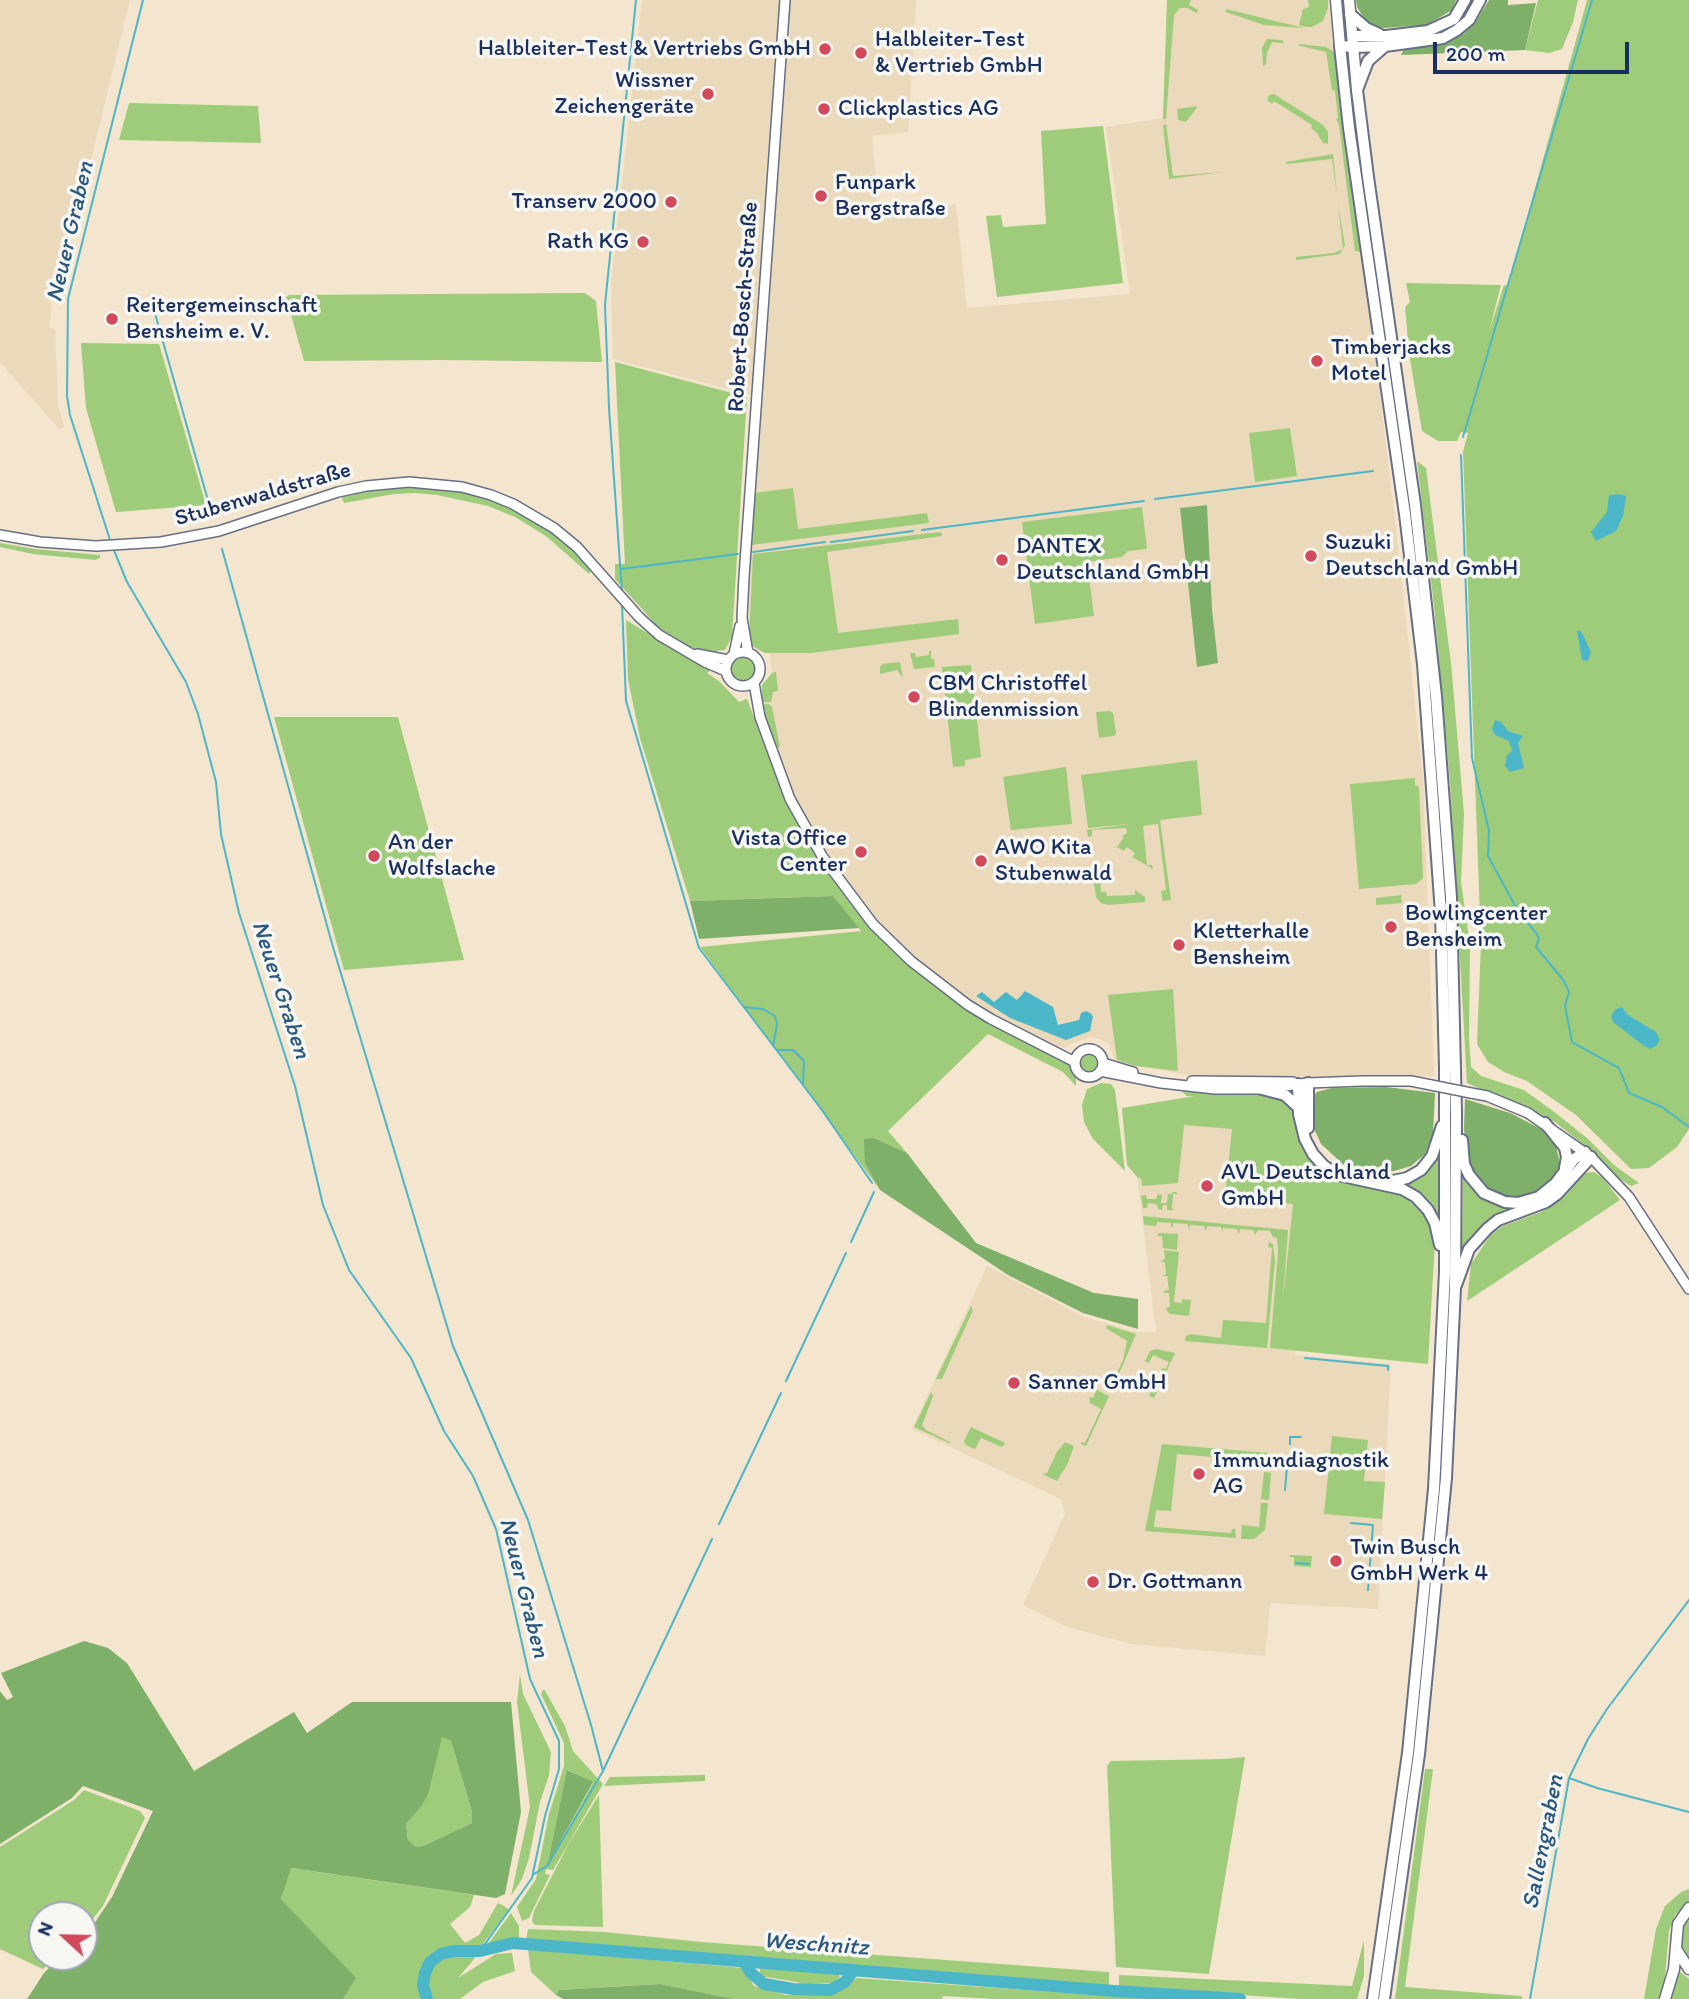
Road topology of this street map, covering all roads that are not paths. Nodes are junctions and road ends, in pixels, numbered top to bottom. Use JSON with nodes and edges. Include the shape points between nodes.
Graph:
{"nodes":[{"id":1,"x":785,"y":0,"type":"edge"},
{"id":2,"x":1336,"y":0,"type":"edge"},
{"id":3,"x":1349,"y":0,"type":"edge"},
{"id":4,"x":1465,"y":0,"type":"edge"},
{"id":5,"x":1480,"y":0,"type":"edge"},
{"id":6,"x":1350,"y":14,"type":"junction"},
{"id":7,"x":1340,"y":41,"type":"junction"},
{"id":8,"x":1385,"y":41,"type":"junction"},
{"id":9,"x":1353,"y":42,"type":"junction"},
{"id":10,"x":1357,"y":90,"type":"junction"},
{"id":11,"x":0,"y":535,"type":"edge"},
{"id":12,"x":743,"y":618,"type":"junction"},
{"id":13,"x":688,"y":653,"type":"junction"},
{"id":14,"x":748,"y":653,"type":"junction"},
{"id":15,"x":731,"y":657,"type":"junction"},
{"id":16,"x":726,"y":671,"type":"junction"},
{"id":17,"x":754,"y":683,"type":"junction"},
{"id":18,"x":741,"y":687,"type":"junction"},
{"id":19,"x":760,"y":717,"type":"junction"},
{"id":20,"x":1076,"y":1058,"type":"junction"},
{"id":21,"x":1102,"y":1067,"type":"junction"},
{"id":22,"x":1303,"y":1084,"type":"junction"},
{"id":23,"x":1262,"y":1089,"type":"junction"},
{"id":24,"x":1298,"y":1107,"type":"junction"},
{"id":25,"x":1451,"y":1116,"type":"junction"},
{"id":26,"x":1545,"y":1123,"type":"junction"},
{"id":27,"x":1588,"y":1154,"type":"junction"},
{"id":28,"x":1560,"y":1176,"type":"junction"},
{"id":29,"x":1445,"y":1272,"type":"junction"},
{"id":30,"x":1455,"y":1288,"type":"junction"},
{"id":31,"x":1689,"y":1289,"type":"edge"},
{"id":32,"x":1689,"y":1908,"type":"edge"},
{"id":33,"x":1676,"y":1948,"type":"junction"},
{"id":34,"x":1689,"y":1969,"type":"edge"},
{"id":35,"x":1379,"y":1997,"type":"edge"},
{"id":36,"x":1665,"y":1999,"type":"edge"}],
"edges":[{"from":1,"to":12,"type":"street","name":"Robert-Bosch-Straße"},
{"from":2,"to":7,"type":"main road"},
{"from":3,"to":6,"type":"main road"},
{"from":4,"to":8,"type":"highway","via":[[1454,19],[1438,28]]},
{"from":5,"to":8,"type":"highway","via":[[1469,20],[1450,34],[1434,40]]},
{"from":6,"to":8,"type":"highway"},
{"from":6,"to":9,"type":"main road"},
{"from":7,"to":9,"type":"main road"},
{"from":7,"to":25,"type":"highway","via":[[1423,664]]},
{"from":8,"to":9,"type":"highway"},
{"from":8,"to":10,"type":"highway","via":[[1368,61]]},
{"from":9,"to":10,"type":"main road"},
{"from":10,"to":25,"type":"highway","via":[[1415,505],[1436,696],[1451,897]]},
{"from":11,"to":13,"type":"street","name":"Stubenwaldstraße","via":[[40,542],[130,545],[219,531],[366,486],[408,482],[462,487],[538,517],[577,547],[659,635]]},
{"from":12,"to":14,"type":"street","name":"Robert-Bosch-Straße"},
{"from":12,"to":15,"type":"street","name":"Robert-Bosch-Straße"},
{"from":13,"to":15,"type":"street","name":"Stubenwaldstraße"},
{"from":13,"to":16,"type":"street","name":"Stubenwaldstraße"},
{"from":14,"to":15,"type":"street"},
{"from":14,"to":17,"type":"street","name":"Robert-Bosch-Straße","via":[[757,658],[761,668]]},
{"from":15,"to":16,"type":"street","name":"Robert-Bosch-Straße"},
{"from":16,"to":18,"type":"street","name":"Robert-Bosch-Straße","via":[[732,683]]},
{"from":17,"to":18,"type":"street"},
{"from":17,"to":19,"type":"street","name":"Robert-Bosch-Straße"},
{"from":18,"to":19,"type":"street","name":"Robert-Bosch-Straße"},
{"from":19,"to":20,"type":"street","name":"Robert-Bosch-Straße","via":[[804,825],[873,924],[948,991],[991,1019]]},
{"from":20,"to":21,"type":"street","via":[[1093,1049],[1099,1053]]},
{"from":20,"to":21,"type":"street","via":[[1082,1076],[1092,1077]]},
{"from":21,"to":22,"type":"street","via":[[1188,1081]]},
{"from":21,"to":23,"type":"street","via":[[1185,1086]]},
{"from":22,"to":23,"type":"street"},
{"from":22,"to":24,"type":"highway"},
{"from":22,"to":25,"type":"highway","via":[[1313,1144],[1325,1161],[1356,1176],[1393,1181],[1421,1170]]},
{"from":22,"to":26,"type":"street","bridge":true,"via":[[1432,1085],[1503,1102]]},
{"from":23,"to":24,"type":"highway","via":[[1286,1095]]},
{"from":24,"to":29,"type":"highway","via":[[1305,1139],[1324,1166],[1354,1180],[1402,1189],[1428,1210]]},
{"from":25,"to":28,"type":"highway","via":[[1462,1131],[1469,1175],[1493,1199],[1531,1200],[1548,1191]]},
{"from":25,"to":29,"type":"highway"},
{"from":25,"to":30,"type":"highway"},
{"from":26,"to":27,"type":"street"},
{"from":26,"to":28,"type":"highway","via":[[1565,1148],[1566,1165]]},
{"from":27,"to":28,"type":"highway","via":[[1574,1159]]},
{"from":27,"to":30,"type":"highway","via":[[1557,1194],[1487,1228],[1469,1249]]},
{"from":27,"to":31,"type":"street","via":[[1634,1205]]},
{"from":29,"to":35,"type":"highway","via":[[1425,1597]]},
{"from":30,"to":35,"type":"highway","via":[[1435,1598],[1412,1809]]},
{"from":32,"to":33,"type":"main road","via":[[1678,1924]]},
{"from":33,"to":34,"type":"main road"},
{"from":33,"to":36,"type":"main road"}]}
